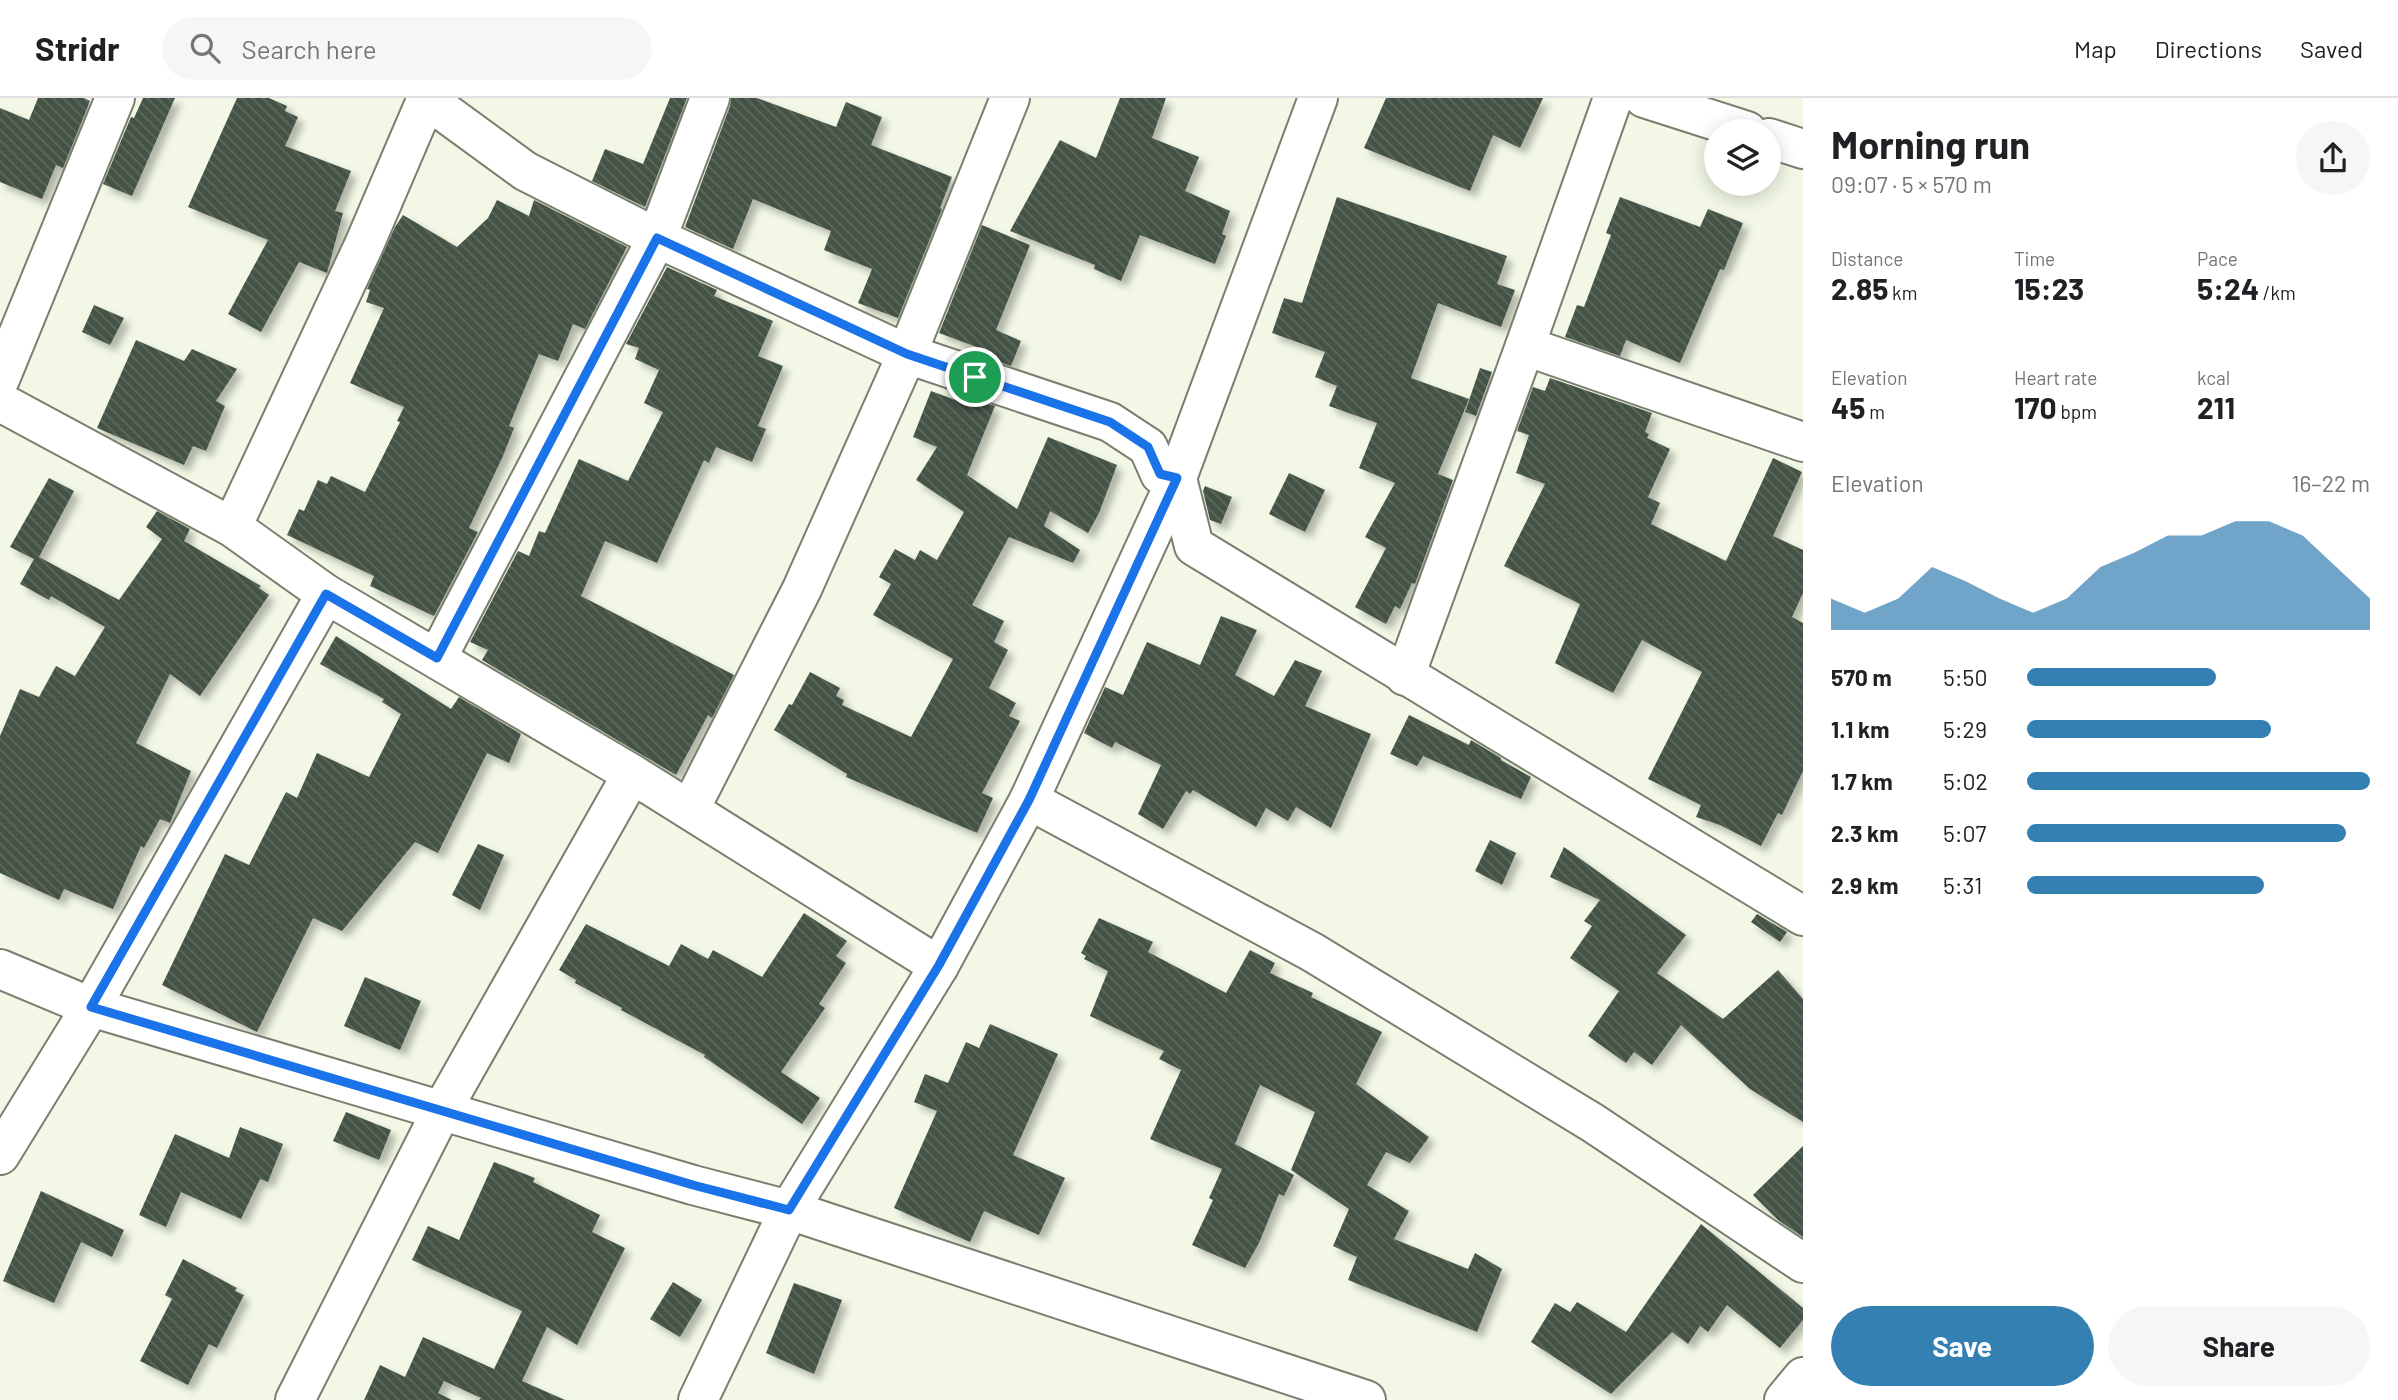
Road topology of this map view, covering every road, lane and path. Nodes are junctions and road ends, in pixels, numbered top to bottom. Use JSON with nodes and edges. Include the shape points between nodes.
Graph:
{"nodes":[{"id":1,"x":115,"y":98,"type":"edge"},
{"id":2,"x":426,"y":98,"type":"edge"},
{"id":3,"x":710,"y":98,"type":"edge"},
{"id":4,"x":1010,"y":98,"type":"edge"},
{"id":5,"x":1318,"y":98,"type":"edge"},
{"id":6,"x":1613,"y":98,"type":"edge"},
{"id":7,"x":1644,"y":98,"type":"edge"},
{"id":8,"x":1710,"y":119,"type":"edge"},
{"id":9,"x":1781,"y":142,"type":"edge"},
{"id":10,"x":1803,"y":149,"type":"edge"},
{"id":11,"x":657,"y":238,"type":"junction"},
{"id":12,"x":1525,"y":346,"type":"junction"},
{"id":13,"x":907,"y":354,"type":"junction"},
{"id":14,"x":0,"y":379,"type":"edge"},
{"id":15,"x":0,"y":402,"type":"edge"},
{"id":16,"x":1803,"y":442,"type":"edge"},
{"id":17,"x":1169,"y":493,"type":"junction"},
{"id":18,"x":232,"y":527,"type":"junction"},
{"id":19,"x":326,"y":594,"type":"junction"},
{"id":20,"x":437,"y":658,"type":"junction"},
{"id":21,"x":1405,"y":676,"type":"junction"},
{"id":22,"x":632,"y":774,"type":"junction"},
{"id":23,"x":1029,"y":800,"type":"junction"},
{"id":24,"x":690,"y":809,"type":"junction"},
{"id":25,"x":1803,"y":901,"type":"edge"},
{"id":26,"x":1803,"y":916,"type":"edge"},
{"id":27,"x":939,"y":965,"type":"junction"},
{"id":28,"x":0,"y":968,"type":"edge"},
{"id":29,"x":91,"y":1007,"type":"junction"},
{"id":30,"x":442,"y":1110,"type":"junction"},
{"id":31,"x":0,"y":1156,"type":"edge"},
{"id":32,"x":789,"y":1210,"type":"junction"},
{"id":33,"x":1803,"y":1263,"type":"edge"},
{"id":34,"x":1803,"y":1377,"type":"edge"},
{"id":35,"x":295,"y":1400,"type":"edge"},
{"id":36,"x":698,"y":1400,"type":"edge"},
{"id":37,"x":1366,"y":1400,"type":"edge"},
{"id":38,"x":1784,"y":1400,"type":"edge"}],
"edges":[{"from":1,"to":14,"type":"street"},
{"from":2,"to":11,"type":"street","via":[[525,171]]},
{"from":2,"to":18,"type":"street","via":[[364,245]]},
{"from":3,"to":11,"type":"street"},
{"from":4,"to":13,"type":"street"},
{"from":5,"to":17,"type":"street"},
{"from":6,"to":12,"type":"street"},
{"from":7,"to":8,"type":"street"},
{"from":9,"to":10,"type":"street"},
{"from":11,"to":13,"type":"street"},
{"from":11,"to":20,"type":"street"},
{"from":12,"to":16,"type":"street"},
{"from":12,"to":21,"type":"street"},
{"from":13,"to":17,"type":"street","via":[[1110,422],[1148,447]]},
{"from":13,"to":24,"type":"street","via":[[802,589]]},
{"from":15,"to":18,"type":"street"},
{"from":17,"to":21,"type":"street","via":[[1194,547]]},
{"from":17,"to":23,"type":"street"},
{"from":17,"to":25,"type":"street","via":[[1364,631]]},
{"from":18,"to":19,"type":"street"},
{"from":19,"to":20,"type":"street"},
{"from":19,"to":29,"type":"street"},
{"from":20,"to":22,"type":"street"},
{"from":21,"to":26,"type":"street"},
{"from":22,"to":24,"type":"street"},
{"from":22,"to":30,"type":"street"},
{"from":23,"to":27,"type":"street"},
{"from":23,"to":33,"type":"street","via":[[1312,952],[1593,1123]]},
{"from":24,"to":27,"type":"street"},
{"from":27,"to":32,"type":"street"},
{"from":28,"to":29,"type":"street"},
{"from":29,"to":30,"type":"street"},
{"from":29,"to":31,"type":"street"},
{"from":30,"to":32,"type":"street"},
{"from":30,"to":35,"type":"street"},
{"from":32,"to":36,"type":"street"},
{"from":32,"to":37,"type":"street"},
{"from":34,"to":38,"type":"street"}]}
